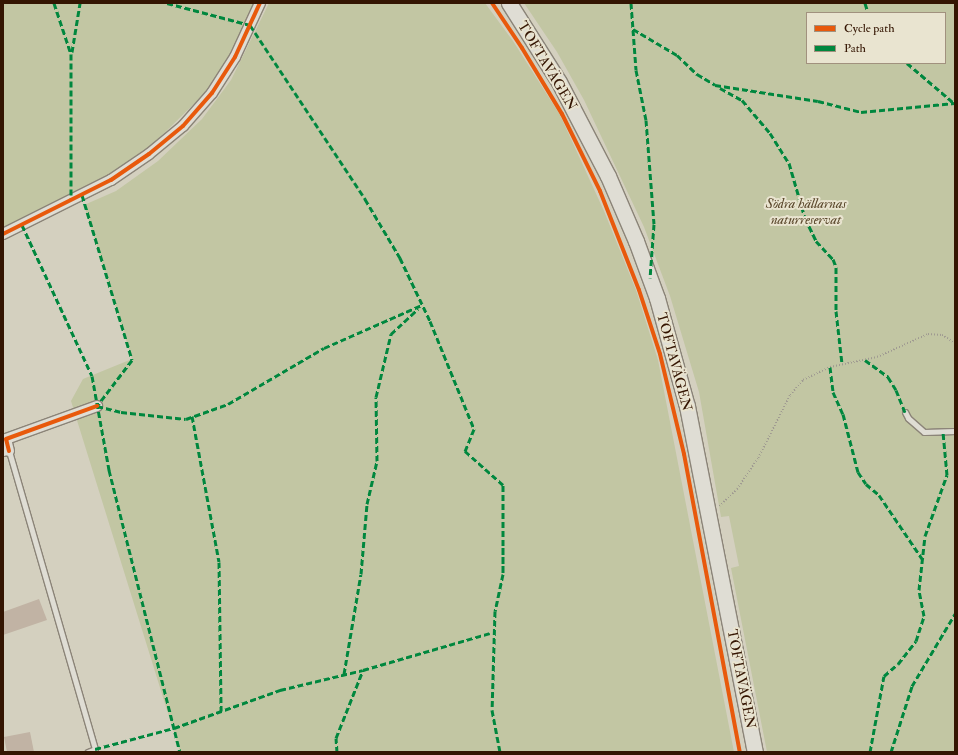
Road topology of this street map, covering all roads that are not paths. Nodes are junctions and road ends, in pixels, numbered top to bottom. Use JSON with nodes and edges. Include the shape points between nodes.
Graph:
{"nodes":[{"id":1,"x":260,"y":3,"type":"edge"},
{"id":2,"x":509,"y":3,"type":"edge"},
{"id":3,"x":3,"y":234,"type":"edge"},
{"id":4,"x":97,"y":406,"type":"dead end"},
{"id":5,"x":905,"y":412,"type":"dead end"},
{"id":6,"x":955,"y":431,"type":"edge"},
{"id":7,"x":6,"y":452,"type":"edge"},
{"id":8,"x":88,"y":752,"type":"edge"},
{"id":9,"x":755,"y":752,"type":"edge"}],
"edges":[{"from":1,"to":3,"type":"street","via":[[232,63],[212,93],[183,126],[111,180]]},
{"from":2,"to":9,"type":"main road","name":"TOFTAVÄGEN","via":[[559,82],[584,128],[636,241],[673,351],[708,512]]},
{"from":4,"to":7,"type":"street","via":[[6,439]]},
{"from":5,"to":6,"type":"lane","via":[[924,432]]},
{"from":7,"to":8,"type":"lane","via":[[95,750]]}]}
